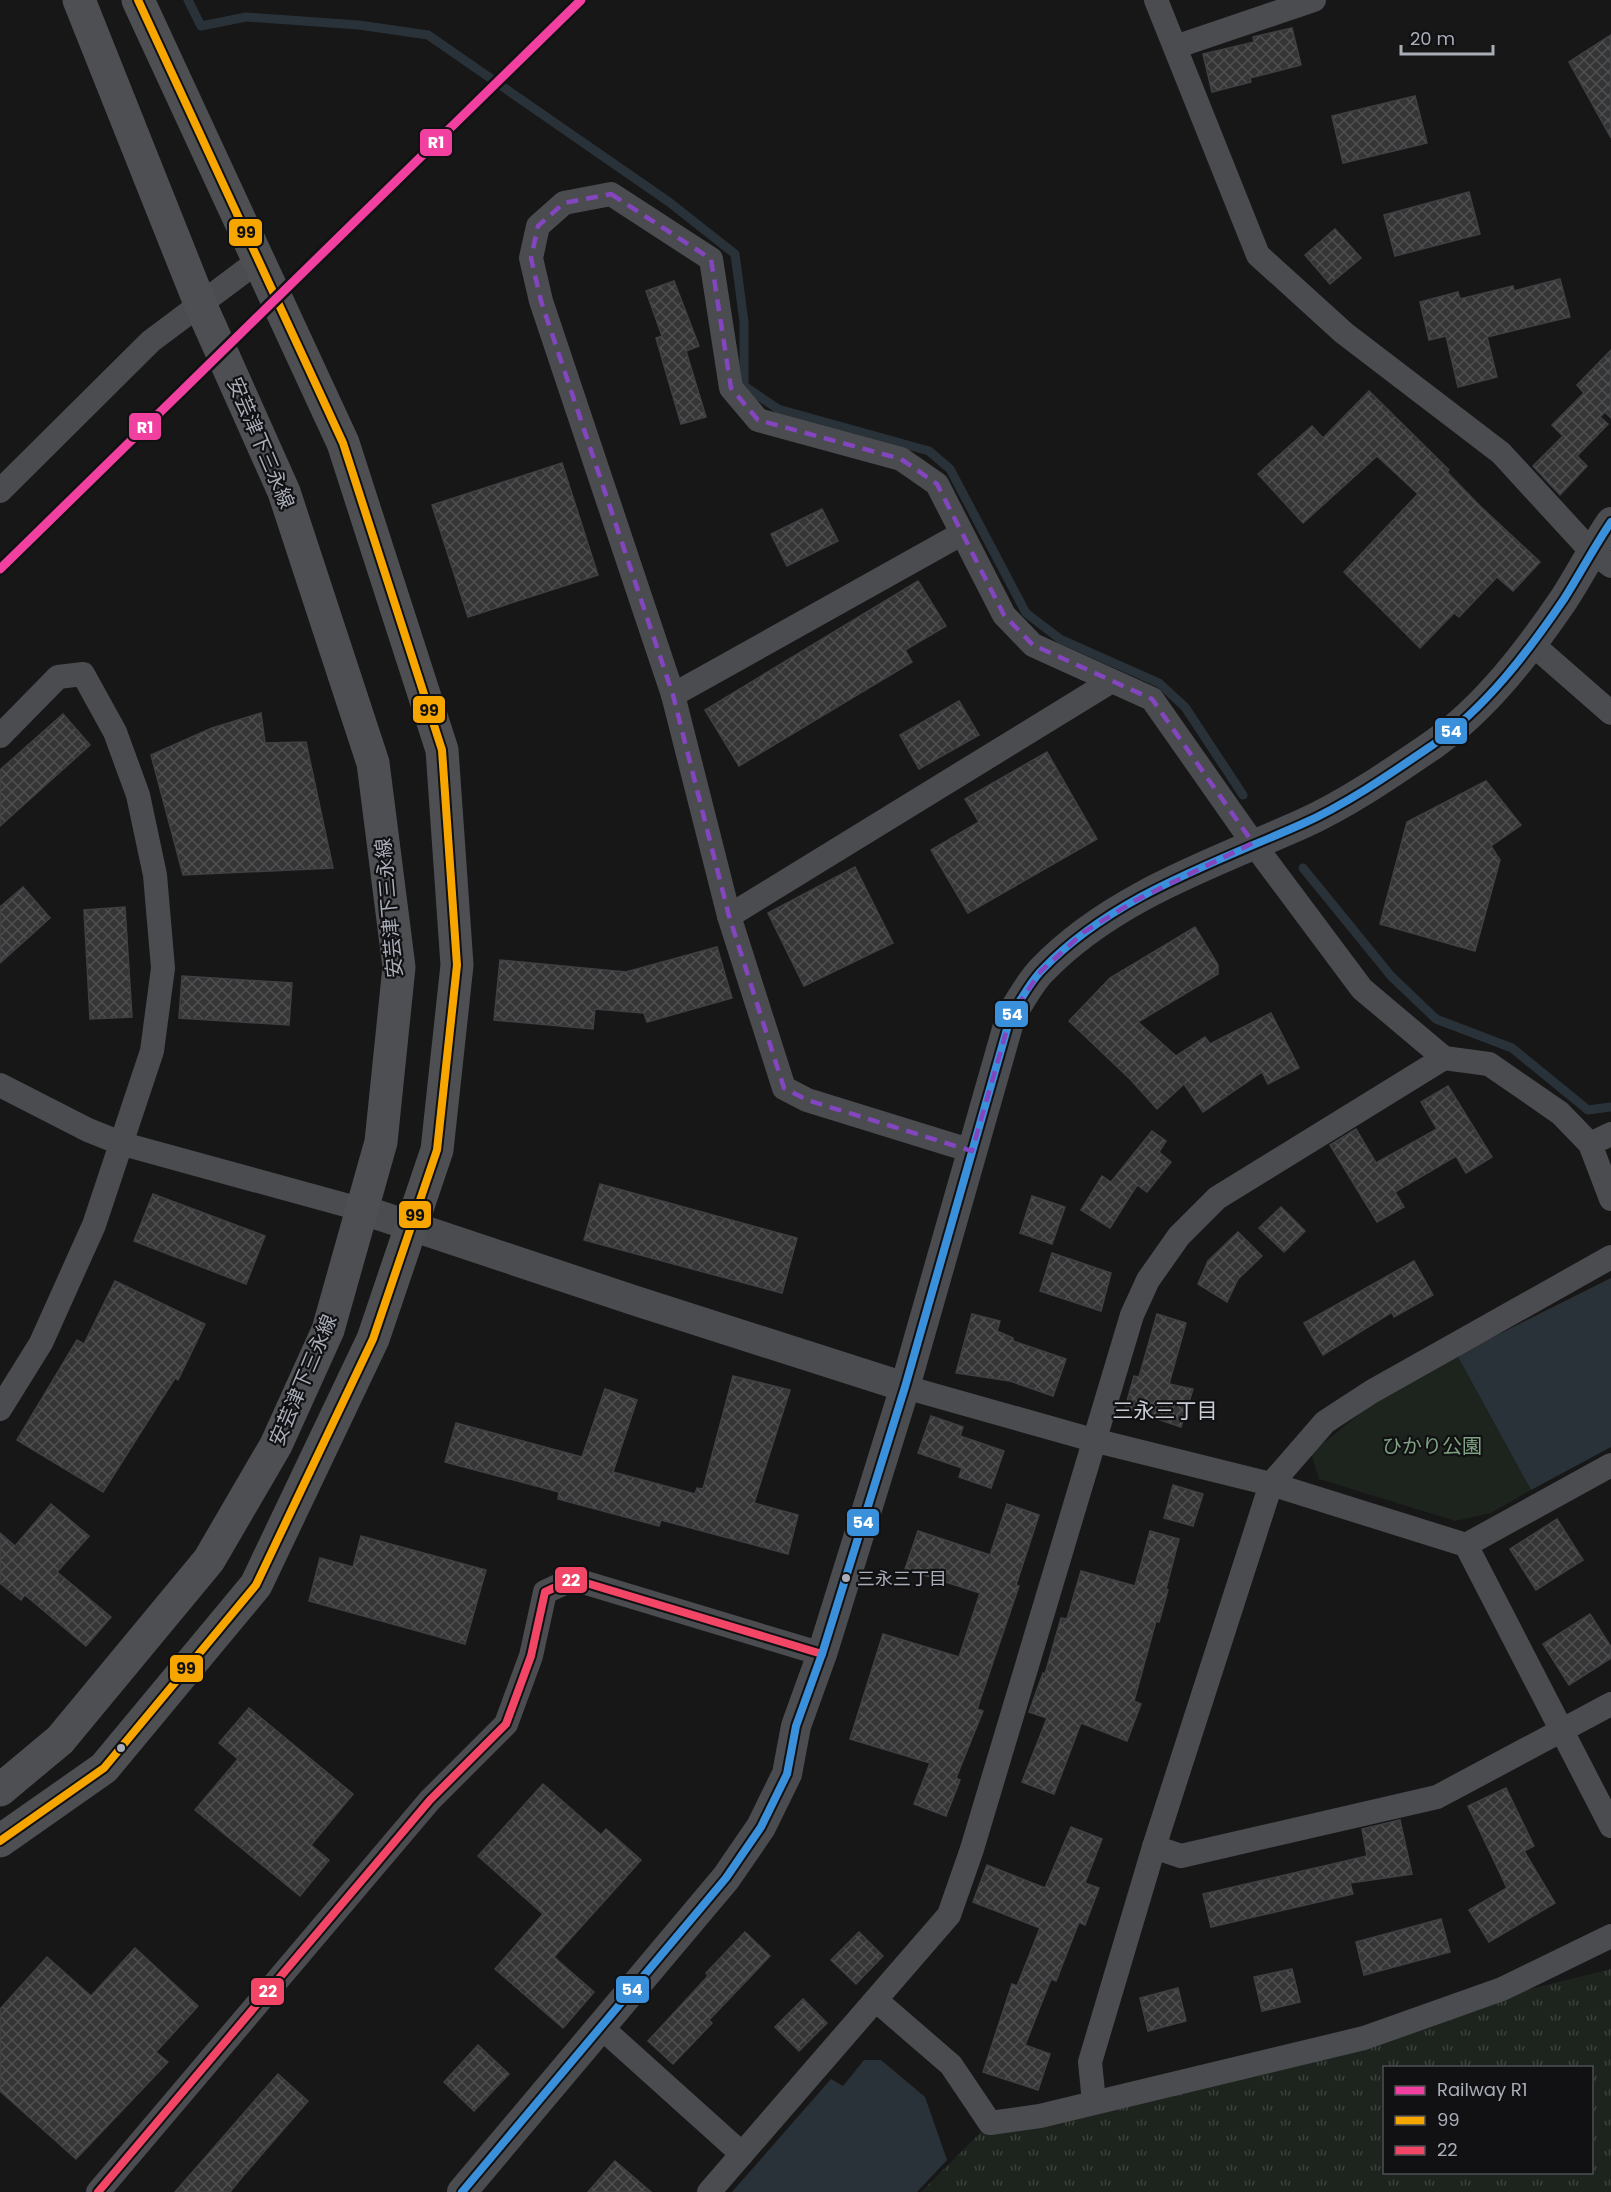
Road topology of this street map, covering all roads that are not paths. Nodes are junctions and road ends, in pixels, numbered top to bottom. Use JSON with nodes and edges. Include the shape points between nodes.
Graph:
{"nodes":[{"id":1,"x":79,"y":0,"type":"edge"},
{"id":2,"x":138,"y":0,"type":"edge"},
{"id":3,"x":1156,"y":0,"type":"edge"},
{"id":4,"x":1314,"y":0,"type":"edge"},
{"id":5,"x":1175,"y":47,"type":"junction"},
{"id":6,"x":258,"y":261,"type":"junction"},
{"id":7,"x":201,"y":306,"type":"junction"},
{"id":8,"x":0,"y":491,"type":"edge"},
{"id":9,"x":1611,"y":522,"type":"edge"},
{"id":10,"x":961,"y":534,"type":"junction"},
{"id":11,"x":1601,"y":559,"type":"edge"},
{"id":12,"x":1531,"y":643,"type":"junction"},
{"id":13,"x":1110,"y":682,"type":"junction"},
{"id":14,"x":673,"y":695,"type":"junction"},
{"id":15,"x":1611,"y":713,"type":"edge"},
{"id":16,"x":0,"y":736,"type":"edge"},
{"id":17,"x":1253,"y":843,"type":"junction"},
{"id":18,"x":729,"y":916,"type":"junction"},
{"id":19,"x":1444,"y":1058,"type":"junction"},
{"id":20,"x":0,"y":1085,"type":"edge"},
{"id":21,"x":1601,"y":1139,"type":"edge"},
{"id":22,"x":123,"y":1144,"type":"junction"},
{"id":23,"x":972,"y":1151,"type":"junction"},
{"id":24,"x":1611,"y":1199,"type":"edge"},
{"id":25,"x":360,"y":1209,"type":"junction"},
{"id":26,"x":409,"y":1227,"type":"junction"},
{"id":27,"x":1611,"y":1257,"type":"edge"},
{"id":28,"x":905,"y":1387,"type":"junction"},
{"id":29,"x":0,"y":1409,"type":"edge"},
{"id":30,"x":1093,"y":1440,"type":"junction"},
{"id":31,"x":1611,"y":1465,"type":"edge"},
{"id":32,"x":1272,"y":1484,"type":"junction"},
{"id":33,"x":1466,"y":1545,"type":"junction"},
{"id":34,"x":822,"y":1654,"type":"junction"},
{"id":35,"x":1611,"y":1704,"type":"edge"},
{"id":36,"x":1560,"y":1732,"type":"junction"},
{"id":37,"x":0,"y":1790,"type":"edge"},
{"id":38,"x":1611,"y":1826,"type":"edge"},
{"id":39,"x":0,"y":1841,"type":"edge"},
{"id":40,"x":1154,"y":1847,"type":"junction"},
{"id":41,"x":1611,"y":1936,"type":"edge"},
{"id":42,"x":877,"y":2001,"type":"junction"},
{"id":43,"x":602,"y":2028,"type":"junction"},
{"id":44,"x":1094,"y":2102,"type":"junction"},
{"id":45,"x":742,"y":2154,"type":"junction"},
{"id":46,"x":98,"y":2192,"type":"edge"},
{"id":47,"x":462,"y":2192,"type":"edge"},
{"id":48,"x":709,"y":2192,"type":"edge"}],
"edges":[{"from":1,"to":7,"type":"main road","name":"安芸津下三永線"},
{"from":2,"to":6,"type":"main road"},
{"from":3,"to":5,"type":"street"},
{"from":4,"to":5,"type":"street"},
{"from":5,"to":11,"type":"street","via":[[1258,255],[1344,333],[1502,453]]},
{"from":6,"to":7,"type":"street"},
{"from":6,"to":26,"type":"main road","via":[[343,443],[442,750],[457,965],[437,1150]]},
{"from":7,"to":8,"type":"street","via":[[151,341]]},
{"from":7,"to":25,"type":"main road","name":"安芸津下三永線","via":[[284,492],[373,763],[399,967],[381,1142]]},
{"from":9,"to":11,"type":"street"},
{"from":10,"to":13,"type":"street","via":[[1004,615],[1033,645]]},
{"from":10,"to":14,"type":"street"},
{"from":10,"to":14,"type":"street","via":[[937,484],[901,459],[758,420],[731,388],[711,259],[611,194],[564,203],[538,226],[531,258],[541,301]]},
{"from":11,"to":12,"type":"street","via":[[1564,598]]},
{"from":12,"to":15,"type":"street"},
{"from":12,"to":17,"type":"street","via":[[1496,689],[1435,743],[1312,819]]},
{"from":13,"to":17,"type":"street","via":[[1152,699]]},
{"from":13,"to":18,"type":"street"},
{"from":14,"to":18,"type":"street"},
{"from":16,"to":22,"type":"street","via":[[58,677],[83,675],[115,732],[138,795],[155,875],[163,968],[152,1051]]},
{"from":17,"to":19,"type":"street","via":[[1362,989]]},
{"from":17,"to":23,"type":"street","via":[[1136,900],[1084,932],[1041,971],[1011,1015]]},
{"from":18,"to":23,"type":"street","via":[[784,1088],[807,1100]]},
{"from":19,"to":21,"type":"street","via":[[1489,1064]]},
{"from":19,"to":30,"type":"street","via":[[1217,1198],[1179,1236],[1148,1280],[1132,1315]]},
{"from":20,"to":22,"type":"street"},
{"from":21,"to":24,"type":"street"},
{"from":22,"to":25,"type":"street"},
{"from":22,"to":29,"type":"street","via":[[94,1225],[41,1344]]},
{"from":23,"to":28,"type":"street"},
{"from":25,"to":26,"type":"street"},
{"from":25,"to":37,"type":"main road","name":"安芸津下三永線","via":[[328,1330],[276,1445],[209,1560],[60,1740]]},
{"from":26,"to":28,"type":"street"},
{"from":26,"to":39,"type":"main road","via":[[373,1339],[256,1585],[104,1768]]},
{"from":27,"to":32,"type":"street","via":[[1325,1422]]},
{"from":28,"to":30,"type":"street"},
{"from":28,"to":34,"type":"street"},
{"from":30,"to":32,"type":"street"},
{"from":30,"to":42,"type":"street","via":[[949,1915]]},
{"from":31,"to":33,"type":"street"},
{"from":32,"to":33,"type":"street"},
{"from":32,"to":40,"type":"street"},
{"from":33,"to":36,"type":"street"},
{"from":34,"to":43,"type":"street","via":[[796,1726],[787,1774],[761,1827],[726,1878]]},
{"from":34,"to":46,"type":"street","via":[[573,1579],[545,1592],[531,1656],[506,1724],[430,1800]]},
{"from":35,"to":36,"type":"street"},
{"from":36,"to":38,"type":"street"},
{"from":36,"to":40,"type":"street","via":[[1437,1797],[1181,1856]]},
{"from":40,"to":44,"type":"street","via":[[1090,2062]]},
{"from":41,"to":44,"type":"street","via":[[1502,1989],[1364,2038]]},
{"from":42,"to":44,"type":"street","via":[[951,2066],[990,2123],[1040,2116]]},
{"from":42,"to":45,"type":"street"},
{"from":43,"to":45,"type":"street"},
{"from":43,"to":47,"type":"street"},
{"from":45,"to":48,"type":"street"}]}
